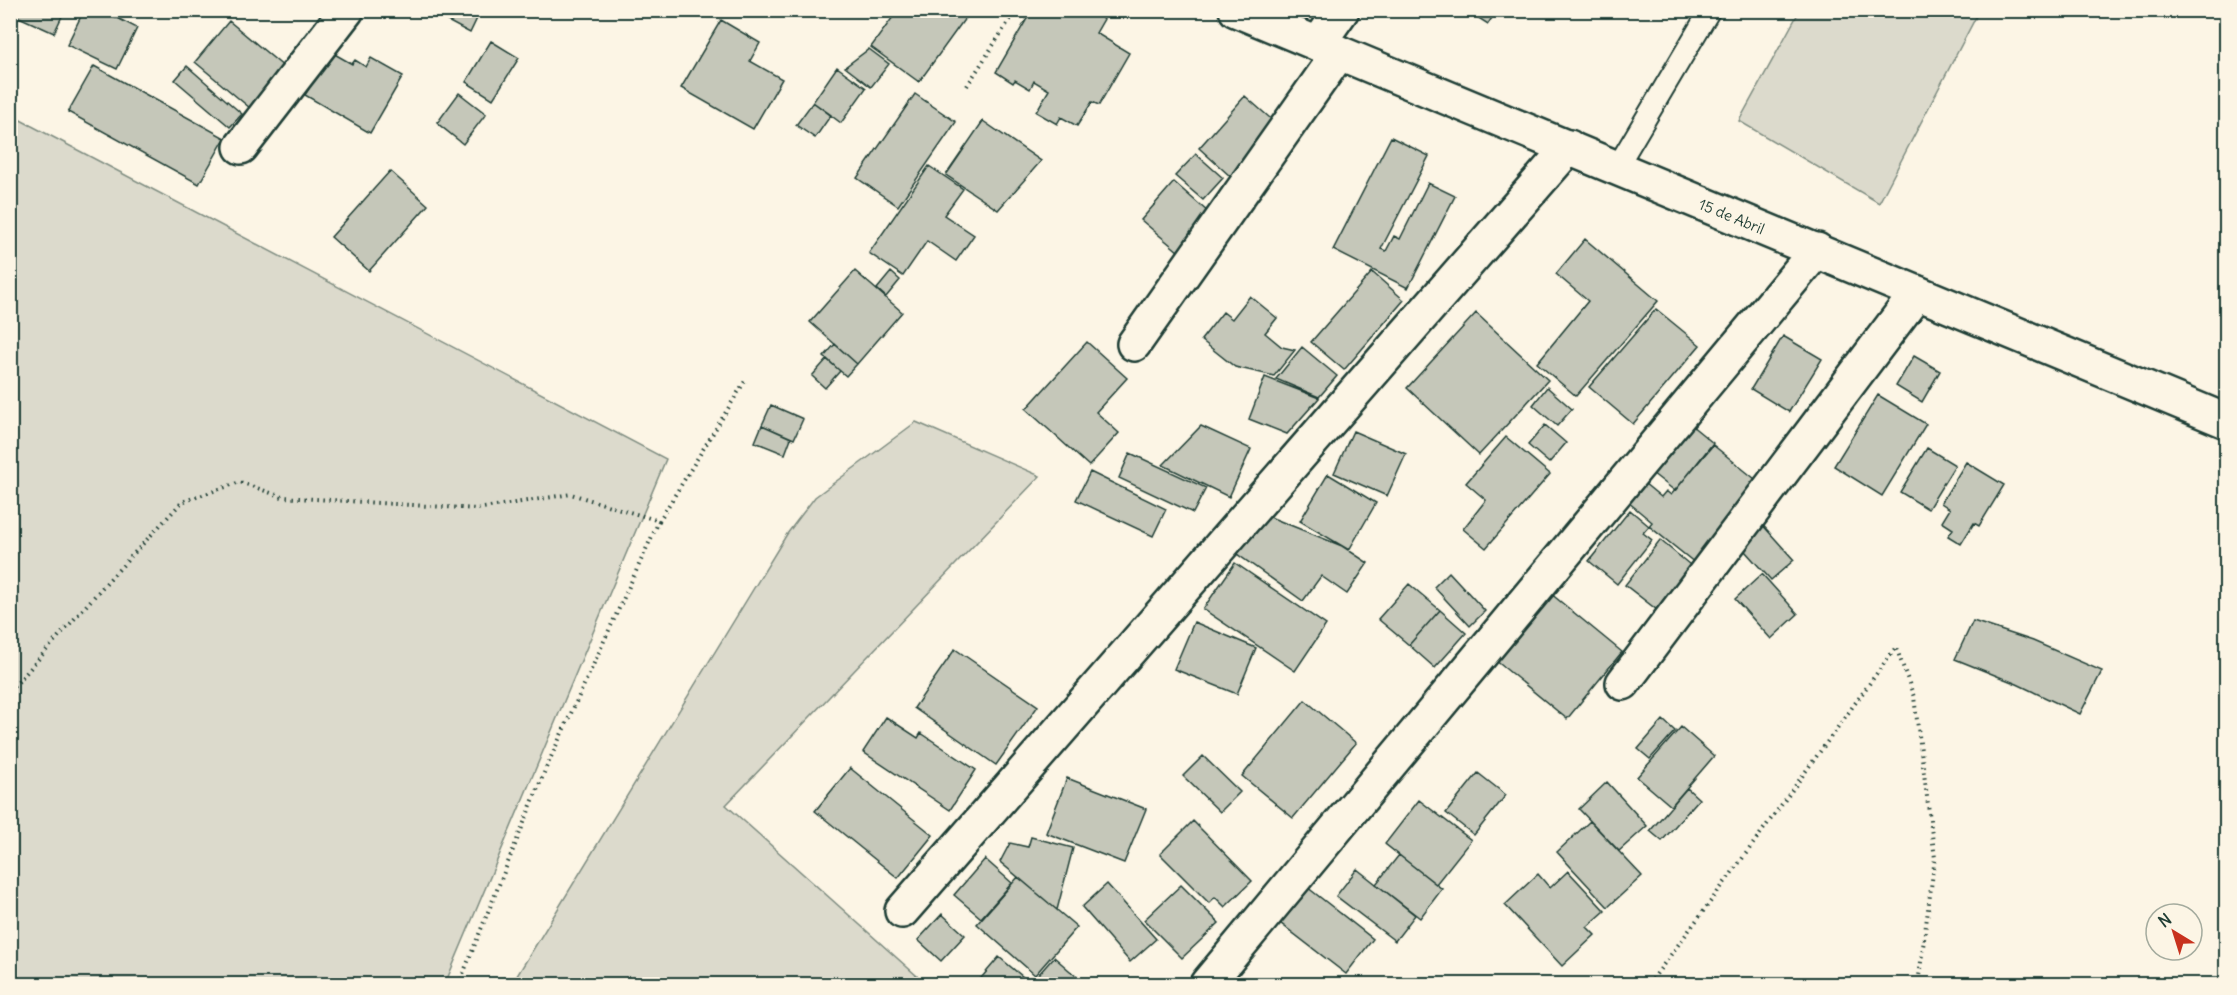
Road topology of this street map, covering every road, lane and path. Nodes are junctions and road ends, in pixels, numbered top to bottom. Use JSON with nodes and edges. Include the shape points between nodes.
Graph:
{"nodes":[{"id":1,"x":347,"y":10,"type":"edge"},
{"id":2,"x":1016,"y":10,"type":"edge"},
{"id":3,"x":1236,"y":10,"type":"edge"},
{"id":4,"x":1342,"y":10,"type":"edge"},
{"id":5,"x":1710,"y":10,"type":"edge"},
{"id":6,"x":1328,"y":48,"type":"junction"},
{"id":7,"x":967,"y":86,"type":"dead end"},
{"id":8,"x":241,"y":147,"type":"dead end"},
{"id":9,"x":1569,"y":147,"type":"junction"},
{"id":10,"x":1617,"y":167,"type":"junction"},
{"id":11,"x":1817,"y":250,"type":"junction"},
{"id":12,"x":1917,"y":293,"type":"junction"},
{"id":13,"x":1134,"y":344,"type":"dead end"},
{"id":14,"x":745,"y":381,"type":"dead end"},
{"id":15,"x":2226,"y":421,"type":"edge"},
{"id":16,"x":659,"y":521,"type":"junction"},
{"id":17,"x":1623,"y":683,"type":"dead end"},
{"id":18,"x":10,"y":692,"type":"edge"},
{"id":19,"x":902,"y":911,"type":"dead end"},
{"id":20,"x":459,"y":984,"type":"edge"},
{"id":21,"x":1207,"y":984,"type":"edge"},
{"id":22,"x":1648,"y":984,"type":"edge"},
{"id":23,"x":1918,"y":984,"type":"edge"}],
"edges":[{"from":1,"to":8,"type":"street"},
{"from":2,"to":7,"type":"path"},
{"from":3,"to":6,"type":"street","name":"15 de Abril"},
{"from":4,"to":6,"type":"street"},
{"from":5,"to":10,"type":"lane"},
{"from":6,"to":9,"type":"street","name":"15 de Abril"},
{"from":6,"to":13,"type":"street"},
{"from":9,"to":10,"type":"street","name":"15 de Abril"},
{"from":9,"to":19,"type":"street"},
{"from":10,"to":11,"type":"street","name":"15 de Abril"},
{"from":11,"to":12,"type":"street","name":"15 de Abril"},
{"from":11,"to":21,"type":"street"},
{"from":12,"to":15,"type":"street","name":"15 de Abril"},
{"from":12,"to":17,"type":"street"},
{"from":14,"to":16,"type":"path"},
{"from":16,"to":18,"type":"path","via":[[571,494],[477,509],[282,497],[240,482],[182,502]]},
{"from":16,"to":20,"type":"path","via":[[546,768]]},
{"from":22,"to":23,"type":"path","via":[[1896,647],[1914,697],[1935,858]]}]}
